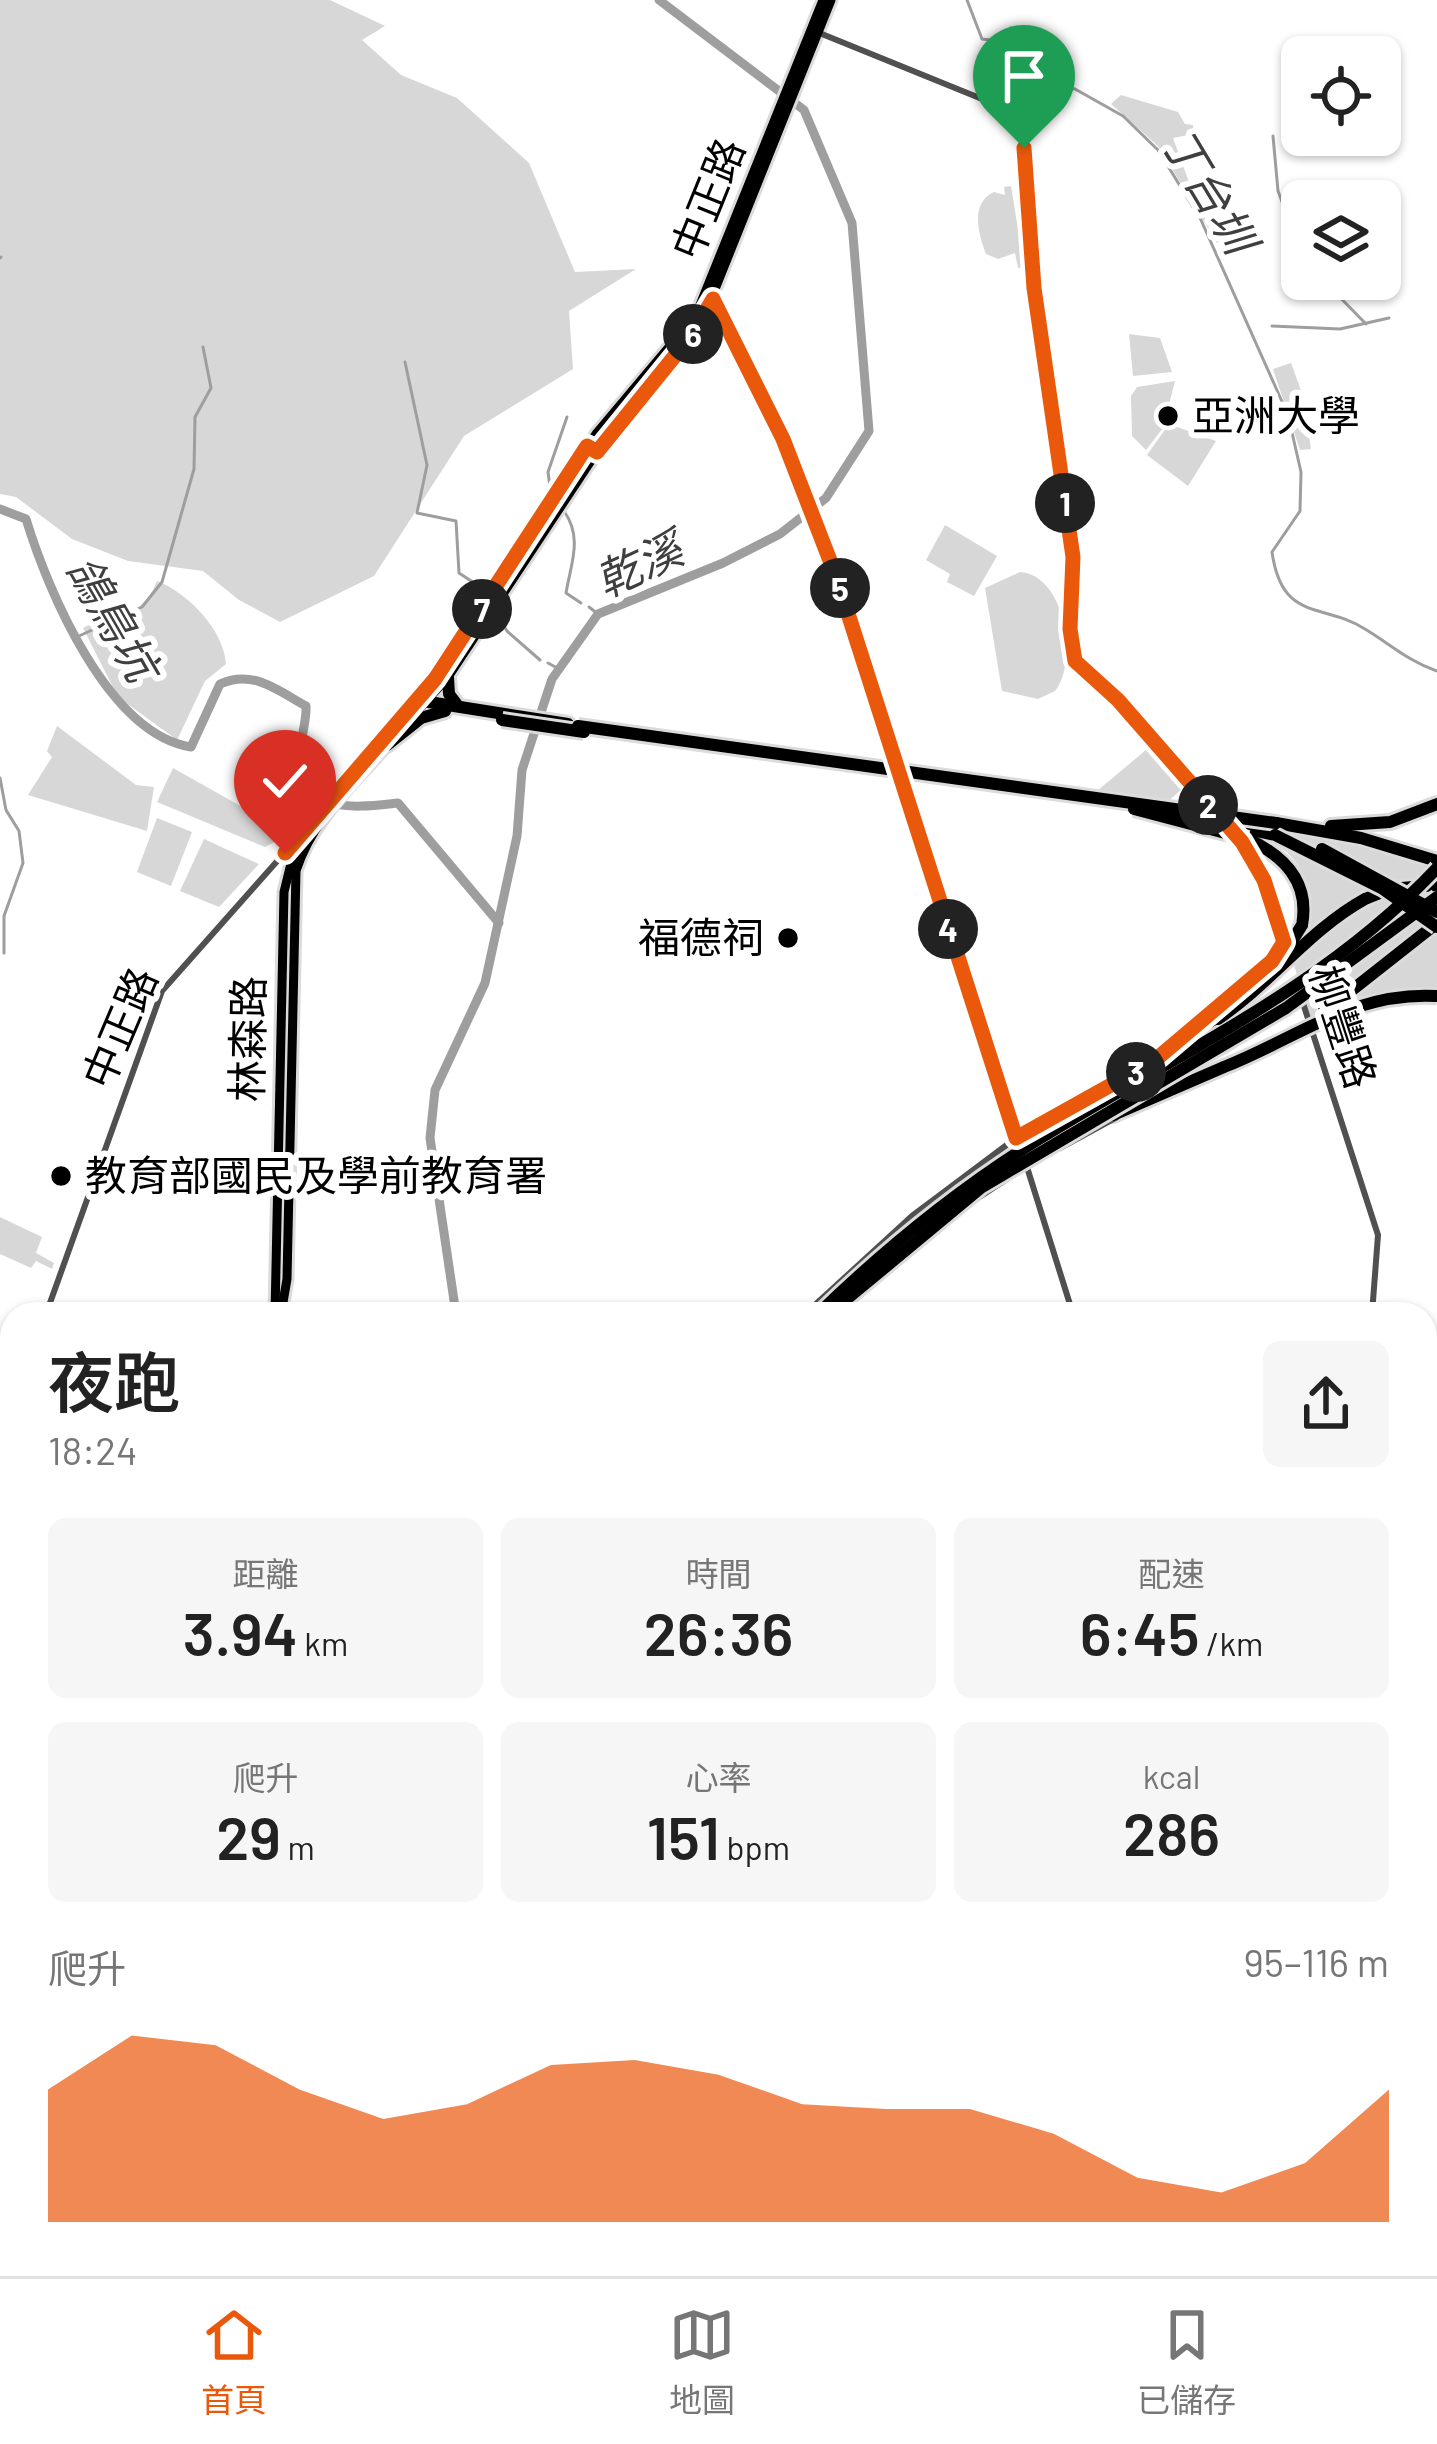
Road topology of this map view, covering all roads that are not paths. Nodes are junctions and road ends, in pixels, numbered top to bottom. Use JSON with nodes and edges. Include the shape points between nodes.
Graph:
{"nodes":[{"id":1,"x":827,"y":0,"type":"edge"},
{"id":2,"x":816,"y":32,"type":"junction"},
{"id":3,"x":710,"y":294,"type":"junction"},
{"id":4,"x":484,"y":614,"type":"junction"},
{"id":5,"x":448,"y":677,"type":"junction"},
{"id":6,"x":421,"y":702,"type":"junction"},
{"id":7,"x":452,"y":709,"type":"junction"},
{"id":8,"x":502,"y":716,"type":"junction"},
{"id":9,"x":387,"y":745,"type":"junction"},
{"id":10,"x":334,"y":798,"type":"junction"},
{"id":11,"x":1437,"y":804,"type":"edge"},
{"id":12,"x":1134,"y":809,"type":"junction"},
{"id":13,"x":1276,"y":829,"type":"junction"},
{"id":14,"x":301,"y":842,"type":"junction"},
{"id":15,"x":1437,"y":861,"type":"edge"},
{"id":16,"x":1437,"y":885,"type":"edge"},
{"id":17,"x":1437,"y":897,"type":"edge"},
{"id":18,"x":1437,"y":912,"type":"edge"},
{"id":19,"x":1437,"y":925,"type":"edge"},
{"id":20,"x":1284,"y":942,"type":"junction"},
{"id":21,"x":1437,"y":996,"type":"edge"},
{"id":22,"x":1218,"y":1019,"type":"junction"},
{"id":23,"x":1312,"y":1031,"type":"junction"},
{"id":24,"x":1224,"y":1067,"type":"junction"},
{"id":25,"x":1016,"y":1138,"type":"junction"},
{"id":26,"x":1038,"y":1145,"type":"junction"},
{"id":27,"x":1027,"y":1166,"type":"junction"},
{"id":28,"x":50,"y":1302,"type":"edge"},
{"id":29,"x":278,"y":1302,"type":"edge"},
{"id":30,"x":818,"y":1302,"type":"edge"},
{"id":31,"x":831,"y":1302,"type":"edge"},
{"id":32,"x":846,"y":1302,"type":"edge"},
{"id":33,"x":848,"y":1302,"type":"edge"},
{"id":34,"x":1069,"y":1302,"type":"edge"},
{"id":35,"x":1373,"y":1302,"type":"edge"}],
"edges":[{"from":1,"to":2,"type":"main road"},
{"from":2,"to":3,"type":"main road","name":"中正路"},
{"from":2,"to":20,"type":"street","name":"柳豐路","via":[[1000,107],[1017,125],[1073,557],[1075,661],[1242,842]]},
{"from":3,"to":4,"type":"main road","name":"中正路","via":[[691,336],[592,449]]},
{"from":3,"to":25,"type":"street","via":[[783,439],[865,661]]},
{"from":4,"to":5,"type":"main road"},
{"from":4,"to":6,"type":"main road"},
{"from":5,"to":6,"type":"main road"},
{"from":5,"to":7,"type":"highway"},
{"from":6,"to":7,"type":"highway"},
{"from":6,"to":9,"type":"main road"},
{"from":6,"to":10,"type":"main road"},
{"from":7,"to":8,"type":"highway"},
{"from":7,"to":9,"type":"highway","via":[[421,718]]},
{"from":8,"to":12,"type":"highway","bridge":true},
{"from":8,"to":13,"type":"highway","bridge":true},
{"from":9,"to":10,"type":"main road"},
{"from":10,"to":14,"type":"main road","name":"中正路"},
{"from":11,"to":13,"type":"highway","via":[[1365,826]]},
{"from":12,"to":13,"type":"highway","bridge":true},
{"from":12,"to":22,"type":"highway","bridge":true,"via":[[1248,839],[1282,860],[1300,887],[1304,916],[1291,946]]},
{"from":13,"to":15,"type":"highway","via":[[1361,838]]},
{"from":13,"to":18,"type":"highway","bridge":true},
{"from":13,"to":19,"type":"highway","bridge":true},
{"from":14,"to":28,"type":"street","name":"中正路","via":[[164,988]]},
{"from":14,"to":29,"type":"main road","name":"林森路","via":[[284,892]]},
{"from":15,"to":26,"type":"highway","bridge":true,"via":[[1369,934],[1306,982]]},
{"from":16,"to":22,"type":"highway","bridge":true,"via":[[1365,898]]},
{"from":17,"to":26,"type":"highway","bridge":true,"via":[[1286,1008]]},
{"from":19,"to":24,"type":"highway","bridge":true,"via":[[1346,994]]},
{"from":20,"to":23,"type":"street","name":"柳豐路"},
{"from":20,"to":25,"type":"street","via":[[1154,1061]]},
{"from":21,"to":24,"type":"highway","bridge":true,"via":[[1345,1007]]},
{"from":22,"to":26,"type":"highway","bridge":true},
{"from":23,"to":27,"type":"street","via":[[1128,1111]]},
{"from":23,"to":35,"type":"street","name":"柳豐路","via":[[1378,1234]]},
{"from":24,"to":26,"type":"highway","bridge":true},
{"from":25,"to":27,"type":"street"},
{"from":25,"to":30,"type":"street","via":[[879,1243]]},
{"from":26,"to":31,"type":"highway","bridge":true,"via":[[932,1212]]},
{"from":26,"to":32,"type":"highway","bridge":true},
{"from":27,"to":33,"type":"street"},
{"from":27,"to":34,"type":"street"}]}
